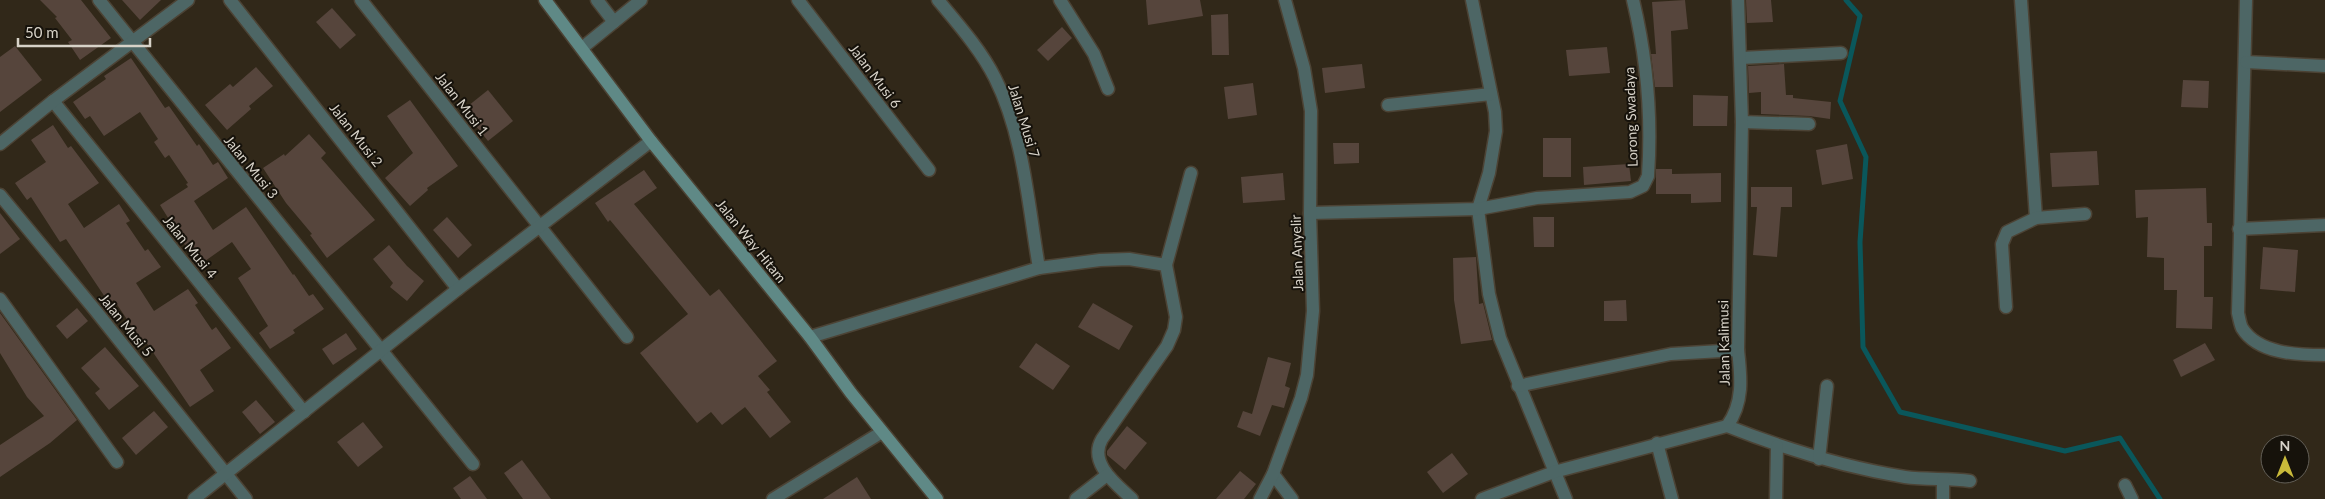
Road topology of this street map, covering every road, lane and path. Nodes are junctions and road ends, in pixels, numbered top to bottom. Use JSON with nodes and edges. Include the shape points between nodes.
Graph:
{"nodes":[{"id":1,"x":99,"y":0,"type":"edge"},
{"id":2,"x":188,"y":0,"type":"edge"},
{"id":3,"x":230,"y":0,"type":"edge"},
{"id":4,"x":361,"y":0,"type":"edge"},
{"id":5,"x":545,"y":0,"type":"edge"},
{"id":6,"x":597,"y":0,"type":"edge"},
{"id":7,"x":641,"y":0,"type":"edge"},
{"id":8,"x":798,"y":0,"type":"edge"},
{"id":9,"x":938,"y":0,"type":"edge"},
{"id":10,"x":1060,"y":0,"type":"edge"},
{"id":11,"x":1285,"y":0,"type":"edge"},
{"id":12,"x":1472,"y":0,"type":"edge"},
{"id":13,"x":1633,"y":0,"type":"edge"},
{"id":14,"x":1738,"y":0,"type":"edge"},
{"id":15,"x":2021,"y":0,"type":"edge"},
{"id":16,"x":2246,"y":0,"type":"edge"},
{"id":17,"x":614,"y":22,"type":"junction"},
{"id":18,"x":131,"y":41,"type":"junction"},
{"id":19,"x":582,"y":48,"type":"junction"},
{"id":20,"x":1841,"y":53,"type":"dead end"},
{"id":21,"x":1741,"y":58,"type":"junction"},
{"id":22,"x":2246,"y":62,"type":"junction"},
{"id":23,"x":2325,"y":66,"type":"edge"},
{"id":24,"x":1108,"y":89,"type":"dead end"},
{"id":25,"x":1491,"y":94,"type":"junction"},
{"id":26,"x":52,"y":101,"type":"junction"},
{"id":27,"x":1388,"y":105,"type":"dead end"},
{"id":28,"x":1742,"y":122,"type":"junction"},
{"id":29,"x":1809,"y":124,"type":"dead end"},
{"id":30,"x":651,"y":141,"type":"junction"},
{"id":31,"x":0,"y":144,"type":"edge"},
{"id":32,"x":929,"y":170,"type":"dead end"},
{"id":33,"x":1191,"y":174,"type":"dead end"},
{"id":34,"x":0,"y":195,"type":"edge"},
{"id":35,"x":1478,"y":209,"type":"junction"},
{"id":36,"x":1310,"y":213,"type":"junction"},
{"id":37,"x":2085,"y":214,"type":"dead end"},
{"id":38,"x":2036,"y":218,"type":"junction"},
{"id":39,"x":2325,"y":225,"type":"edge"},
{"id":40,"x":540,"y":226,"type":"junction"},
{"id":41,"x":2239,"y":229,"type":"junction"},
{"id":42,"x":1166,"y":265,"type":"junction"},
{"id":43,"x":1039,"y":268,"type":"junction"},
{"id":44,"x":458,"y":290,"type":"junction"},
{"id":45,"x":0,"y":299,"type":"edge"},
{"id":46,"x":2006,"y":307,"type":"dead end"},
{"id":47,"x":627,"y":337,"type":"dead end"},
{"id":48,"x":810,"y":337,"type":"junction"},
{"id":49,"x":1738,"y":350,"type":"junction"},
{"id":50,"x":380,"y":351,"type":"junction"},
{"id":51,"x":2325,"y":355,"type":"edge"},
{"id":52,"x":1518,"y":386,"type":"junction"},
{"id":53,"x":1827,"y":386,"type":"dead end"},
{"id":54,"x":304,"y":412,"type":"junction"},
{"id":55,"x":1727,"y":426,"type":"junction"},
{"id":56,"x":882,"y":432,"type":"junction"},
{"id":57,"x":1657,"y":444,"type":"junction"},
{"id":58,"x":1778,"y":446,"type":"junction"},
{"id":59,"x":1819,"y":459,"type":"junction"},
{"id":60,"x":117,"y":462,"type":"dead end"},
{"id":61,"x":473,"y":464,"type":"dead end"},
{"id":62,"x":1554,"y":472,"type":"junction"},
{"id":63,"x":1273,"y":474,"type":"junction"},
{"id":64,"x":1106,"y":475,"type":"junction"},
{"id":65,"x":226,"y":476,"type":"junction"},
{"id":66,"x":1943,"y":480,"type":"junction"},
{"id":67,"x":1970,"y":481,"type":"dead end"},
{"id":68,"x":2125,"y":485,"type":"dead end"},
{"id":69,"x":194,"y":499,"type":"edge"},
{"id":70,"x":246,"y":499,"type":"edge"},
{"id":71,"x":773,"y":499,"type":"edge"},
{"id":72,"x":937,"y":499,"type":"edge"},
{"id":73,"x":1076,"y":499,"type":"edge"},
{"id":74,"x":1132,"y":499,"type":"edge"},
{"id":75,"x":1260,"y":499,"type":"edge"},
{"id":76,"x":1292,"y":499,"type":"edge"},
{"id":77,"x":1482,"y":499,"type":"edge"},
{"id":78,"x":1566,"y":499,"type":"edge"},
{"id":79,"x":1672,"y":499,"type":"edge"},
{"id":80,"x":1776,"y":499,"type":"edge"},
{"id":81,"x":1943,"y":499,"type":"edge"},
{"id":82,"x":2132,"y":499,"type":"edge"}],
"edges":[{"from":1,"to":18,"type":"street","name":"Jalan Musi 3"},
{"from":2,"to":18,"type":"street"},
{"from":3,"to":44,"type":"street","name":"Jalan Musi 2"},
{"from":4,"to":40,"type":"street","name":"Jalan Musi 1"},
{"from":5,"to":19,"type":"street","name":"Jalan Way Hitam"},
{"from":6,"to":17,"type":"street"},
{"from":7,"to":17,"type":"street"},
{"from":8,"to":32,"type":"street","name":"Jalan Musi 6"},
{"from":9,"to":43,"type":"street","name":"Jalan Musi 7","via":[[982,57],[1003,98],[1022,160]]},
{"from":10,"to":24,"type":"street","via":[[1094,54]]},
{"from":11,"to":36,"type":"street","name":"Jalan Anyelir","via":[[1309,92],[1312,129]]},
{"from":12,"to":25,"type":"street"},
{"from":13,"to":35,"type":"street","name":"Lorong Swadaya","via":[[1649,98],[1647,182],[1630,192],[1538,198]]},
{"from":14,"to":21,"type":"street","name":"Jalan Kalimusi"},
{"from":15,"to":38,"type":"street"},
{"from":16,"to":22,"type":"street"},
{"from":17,"to":19,"type":"street"},
{"from":18,"to":26,"type":"street"},
{"from":18,"to":50,"type":"street","name":"Jalan Musi 3"},
{"from":19,"to":30,"type":"street","name":"Jalan Way Hitam"},
{"from":20,"to":21,"type":"street"},
{"from":21,"to":28,"type":"street","name":"Jalan Kalimusi"},
{"from":22,"to":23,"type":"street"},
{"from":22,"to":41,"type":"street"},
{"from":25,"to":27,"type":"street"},
{"from":25,"to":35,"type":"street","via":[[1496,130],[1489,173]]},
{"from":26,"to":31,"type":"street"},
{"from":26,"to":54,"type":"street","name":"Jalan Musi 4"},
{"from":28,"to":29,"type":"street"},
{"from":28,"to":49,"type":"street","name":"Jalan Kalimusi"},
{"from":30,"to":40,"type":"street"},
{"from":30,"to":48,"type":"street","name":"Jalan Way Hitam"},
{"from":33,"to":42,"type":"street"},
{"from":34,"to":65,"type":"street","name":"Jalan Musi 5"},
{"from":35,"to":36,"type":"street"},
{"from":35,"to":52,"type":"street","via":[[1489,294],[1500,338]]},
{"from":36,"to":63,"type":"street","name":"Jalan Anyelir","via":[[1313,311],[1308,375]]},
{"from":37,"to":38,"type":"street"},
{"from":38,"to":46,"type":"street","via":[[2009,230],[2003,238]]},
{"from":39,"to":41,"type":"street"},
{"from":40,"to":44,"type":"street"},
{"from":40,"to":47,"type":"street","name":"Jalan Musi 1"},
{"from":41,"to":51,"type":"street","via":[[2238,313],[2242,328],[2263,346]]},
{"from":42,"to":43,"type":"street","via":[[1129,259]]},
{"from":42,"to":64,"type":"street","via":[[1176,317],[1174,330],[1167,346],[1099,444],[1099,458]]},
{"from":43,"to":48,"type":"street"},
{"from":44,"to":50,"type":"street"},
{"from":45,"to":60,"type":"street"},
{"from":48,"to":56,"type":"street","name":"Jalan Way Hitam"},
{"from":49,"to":52,"type":"street","via":[[1670,354]]},
{"from":49,"to":55,"type":"street","name":"Jalan Kalimusi","via":[[1741,374],[1739,407]]},
{"from":50,"to":54,"type":"street"},
{"from":50,"to":61,"type":"street","name":"Jalan Musi 3"},
{"from":52,"to":62,"type":"street"},
{"from":53,"to":59,"type":"street"},
{"from":54,"to":65,"type":"street"},
{"from":55,"to":57,"type":"street"},
{"from":55,"to":58,"type":"street"},
{"from":56,"to":71,"type":"street"},
{"from":56,"to":72,"type":"street","name":"Jalan Way Hitam"},
{"from":57,"to":62,"type":"street"},
{"from":57,"to":79,"type":"street"},
{"from":58,"to":59,"type":"street"},
{"from":58,"to":80,"type":"street"},
{"from":59,"to":66,"type":"street","via":[[1906,477]]},
{"from":62,"to":77,"type":"street"},
{"from":62,"to":78,"type":"street"},
{"from":63,"to":75,"type":"street","name":"Jalan Anyelir"},
{"from":63,"to":76,"type":"street"},
{"from":64,"to":73,"type":"street"},
{"from":64,"to":74,"type":"street"},
{"from":65,"to":69,"type":"street"},
{"from":65,"to":70,"type":"street","name":"Jalan Musi 5"},
{"from":66,"to":67,"type":"street"},
{"from":66,"to":81,"type":"street"},
{"from":68,"to":82,"type":"street"}]}
